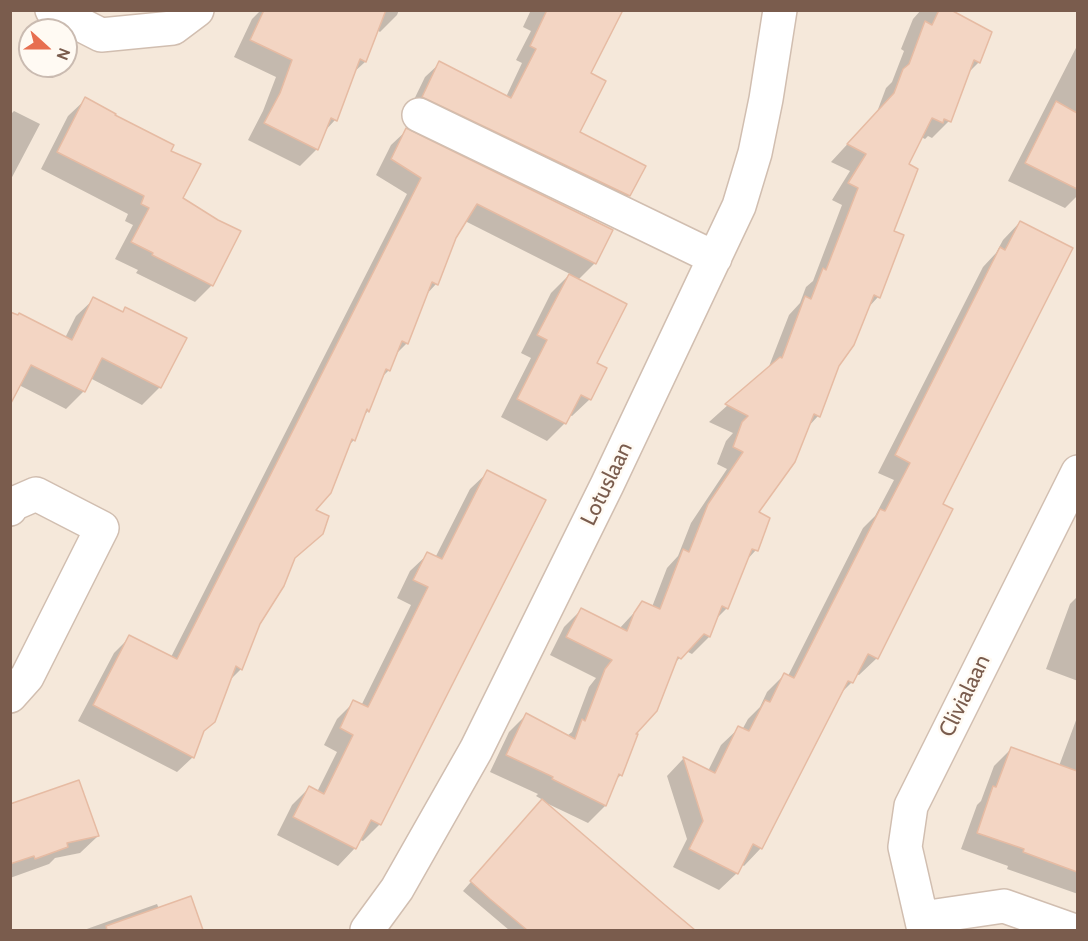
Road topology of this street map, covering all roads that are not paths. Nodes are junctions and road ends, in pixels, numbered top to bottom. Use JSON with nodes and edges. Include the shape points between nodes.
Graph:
{"nodes":[{"id":1,"x":52,"y":10,"type":"edge"},
{"id":2,"x":197,"y":10,"type":"edge"},
{"id":3,"x":780,"y":10,"type":"edge"},
{"id":4,"x":419,"y":115,"type":"dead end"},
{"id":5,"x":715,"y":258,"type":"junction"},
{"id":6,"x":1077,"y":472,"type":"edge"},
{"id":7,"x":1069,"y":507,"type":"edge"},
{"id":8,"x":10,"y":509,"type":"edge"},
{"id":9,"x":10,"y":696,"type":"edge"},
{"id":10,"x":923,"y":924,"type":"edge"},
{"id":11,"x":367,"y":930,"type":"edge"},
{"id":12,"x":1072,"y":930,"type":"edge"}],
"edges":[{"from":1,"to":2,"type":"street","via":[[101,35],[173,28]]},
{"from":3,"to":5,"type":"street","name":"Lotuslaan","via":[[755,153],[739,206]]},
{"from":4,"to":5,"type":"street"},
{"from":5,"to":11,"type":"street","name":"Lotuslaan","via":[[476,750],[397,889]]},
{"from":6,"to":7,"type":"street","name":"Clivialaan"},
{"from":7,"to":10,"type":"street","name":"Clivialaan","via":[[911,806],[905,848]]},
{"from":8,"to":9,"type":"street","via":[[36,494],[102,528],[27,677]]},
{"from":10,"to":12,"type":"street","via":[[1004,906]]}]}
